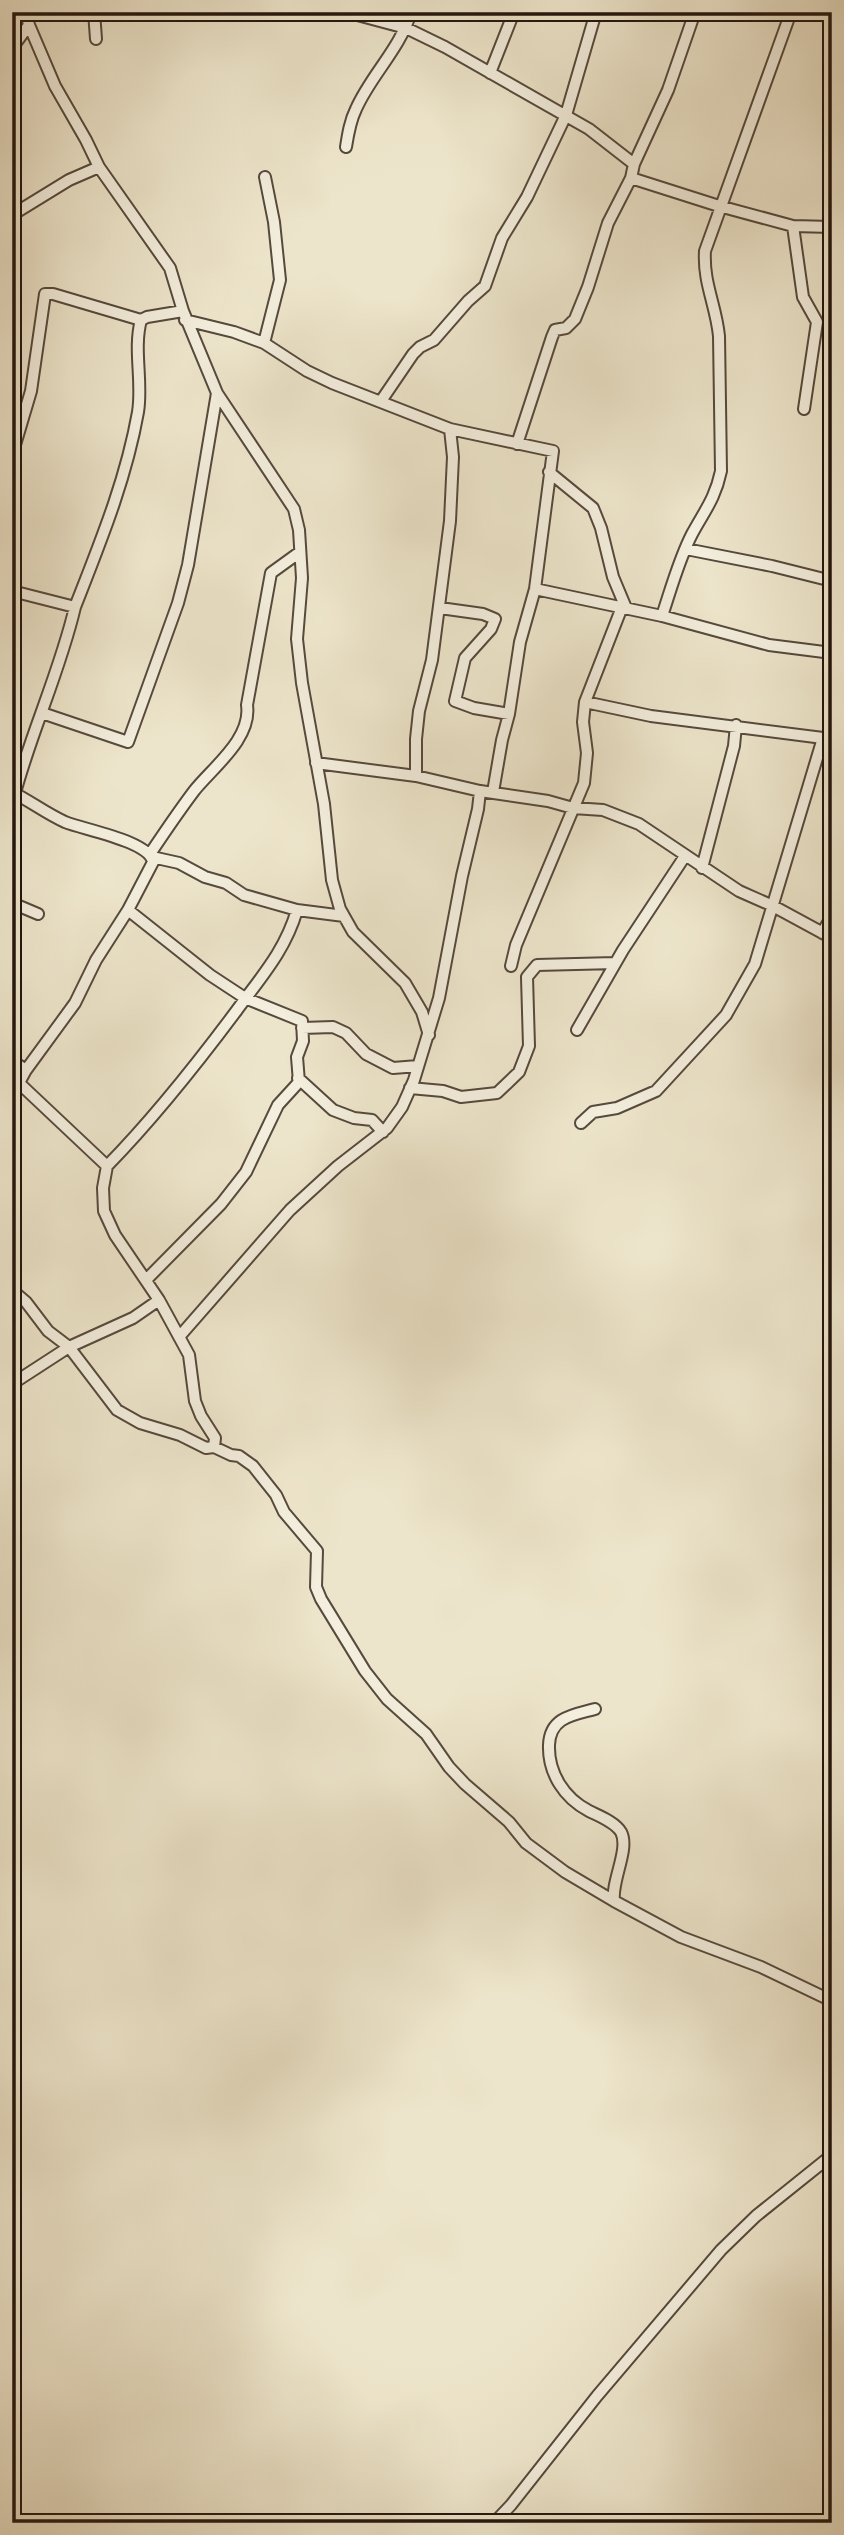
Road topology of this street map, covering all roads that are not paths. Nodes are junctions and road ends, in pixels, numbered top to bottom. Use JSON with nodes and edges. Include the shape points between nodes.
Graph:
{"nodes":[{"id":1,"x":26,"y":12,"type":"edge"},
{"id":2,"x":93,"y":12,"type":"edge"},
{"id":3,"x":346,"y":12,"type":"edge"},
{"id":4,"x":411,"y":12,"type":"edge"},
{"id":5,"x":514,"y":12,"type":"edge"},
{"id":6,"x":596,"y":12,"type":"edge"},
{"id":7,"x":695,"y":12,"type":"edge"},
{"id":8,"x":791,"y":12,"type":"edge"},
{"id":9,"x":29,"y":25,"type":"junction"},
{"id":10,"x":407,"y":28,"type":"junction"},
{"id":11,"x":96,"y":39,"type":"dead end"},
{"id":12,"x":12,"y":48,"type":"edge"},
{"id":13,"x":490,"y":74,"type":"junction"},
{"id":14,"x":566,"y":115,"type":"junction"},
{"id":15,"x":346,"y":147,"type":"dead end"},
{"id":16,"x":634,"y":164,"type":"junction"},
{"id":17,"x":99,"y":167,"type":"junction"},
{"id":18,"x":265,"y":177,"type":"dead end"},
{"id":19,"x":631,"y":178,"type":"junction"},
{"id":20,"x":719,"y":206,"type":"junction"},
{"id":21,"x":12,"y":215,"type":"edge"},
{"id":22,"x":793,"y":226,"type":"junction"},
{"id":23,"x":832,"y":227,"type":"edge"},
{"id":24,"x":184,"y":315,"type":"junction"},
{"id":25,"x":141,"y":320,"type":"junction"},
{"id":26,"x":264,"y":343,"type":"junction"},
{"id":27,"x":217,"y":393,"type":"junction"},
{"id":28,"x":381,"y":401,"type":"junction"},
{"id":29,"x":804,"y":409,"type":"dead end"},
{"id":30,"x":450,"y":429,"type":"junction"},
{"id":31,"x":517,"y":444,"type":"junction"},
{"id":32,"x":12,"y":455,"type":"edge"},
{"id":33,"x":549,"y":472,"type":"junction"},
{"id":34,"x":686,"y":549,"type":"junction"},
{"id":35,"x":300,"y":552,"type":"junction"},
{"id":36,"x":832,"y":581,"type":"edge"},
{"id":37,"x":535,"y":589,"type":"junction"},
{"id":38,"x":12,"y":591,"type":"edge"},
{"id":39,"x":75,"y":607,"type":"junction"},
{"id":40,"x":624,"y":607,"type":"junction"},
{"id":41,"x":440,"y":608,"type":"junction"},
{"id":42,"x":662,"y":616,"type":"junction"},
{"id":43,"x":832,"y":653,"type":"edge"},
{"id":44,"x":585,"y":702,"type":"junction"},
{"id":45,"x":42,"y":713,"type":"junction"},
{"id":46,"x":509,"y":714,"type":"junction"},
{"id":47,"x":736,"y":725,"type":"junction"},
{"id":48,"x":827,"y":739,"type":"edge"},
{"id":49,"x":316,"y":763,"type":"junction"},
{"id":50,"x":416,"y":776,"type":"junction"},
{"id":51,"x":480,"y":791,"type":"junction"},
{"id":52,"x":13,"y":792,"type":"edge"},
{"id":53,"x":493,"y":793,"type":"junction"},
{"id":54,"x":573,"y":808,"type":"junction"},
{"id":55,"x":151,"y":856,"type":"junction"},
{"id":56,"x":685,"y":856,"type":"junction"},
{"id":57,"x":702,"y":868,"type":"junction"},
{"id":58,"x":12,"y":903,"type":"edge"},
{"id":59,"x":773,"y":906,"type":"junction"},
{"id":60,"x":128,"y":909,"type":"junction"},
{"id":61,"x":297,"y":910,"type":"junction"},
{"id":62,"x":38,"y":914,"type":"dead end"},
{"id":63,"x":344,"y":916,"type":"junction"},
{"id":64,"x":832,"y":916,"type":"edge"},
{"id":65,"x":827,"y":935,"type":"edge"},
{"id":66,"x":615,"y":963,"type":"junction"},
{"id":67,"x":511,"y":966,"type":"dead end"},
{"id":68,"x":245,"y":998,"type":"junction"},
{"id":69,"x":302,"y":1028,"type":"junction"},
{"id":70,"x":578,"y":1030,"type":"dead end"},
{"id":71,"x":429,"y":1035,"type":"junction"},
{"id":72,"x":12,"y":1061,"type":"edge"},
{"id":73,"x":418,"y":1066,"type":"junction"},
{"id":74,"x":26,"y":1070,"type":"junction"},
{"id":75,"x":299,"y":1082,"type":"junction"},
{"id":76,"x":19,"y":1083,"type":"junction"},
{"id":77,"x":410,"y":1088,"type":"junction"},
{"id":78,"x":12,"y":1096,"type":"edge"},
{"id":79,"x":581,"y":1122,"type":"dead end"},
{"id":80,"x":383,"y":1132,"type":"junction"},
{"id":81,"x":107,"y":1166,"type":"junction"},
{"id":82,"x":146,"y":1279,"type":"junction"},
{"id":83,"x":12,"y":1290,"type":"edge"},
{"id":84,"x":159,"y":1300,"type":"junction"},
{"id":85,"x":180,"y":1337,"type":"junction"},
{"id":86,"x":69,"y":1347,"type":"junction"},
{"id":87,"x":12,"y":1384,"type":"edge"},
{"id":88,"x":214,"y":1447,"type":"junction"},
{"id":89,"x":595,"y":1709,"type":"dead end"},
{"id":90,"x":614,"y":1901,"type":"junction"},
{"id":91,"x":832,"y":2001,"type":"edge"},
{"id":92,"x":832,"y":2155,"type":"edge"},
{"id":93,"x":494,"y":2523,"type":"edge"}],
"edges":[{"from":1,"to":9,"type":"street"},
{"from":2,"to":11,"type":"street"},
{"from":3,"to":10,"type":"street"},
{"from":4,"to":10,"type":"street"},
{"from":5,"to":13,"type":"street"},
{"from":6,"to":14,"type":"street"},
{"from":7,"to":16,"type":"street","via":[[668,90]]},
{"from":8,"to":20,"type":"street"},
{"from":9,"to":12,"type":"street"},
{"from":9,"to":17,"type":"street","via":[[55,86]]},
{"from":10,"to":13,"type":"street"},
{"from":10,"to":15,"type":"street","via":[[357,107]]},
{"from":13,"to":14,"type":"street"},
{"from":14,"to":16,"type":"street"},
{"from":14,"to":28,"type":"street","via":[[502,238],[485,286],[434,341],[413,354]]},
{"from":16,"to":19,"type":"street"},
{"from":17,"to":21,"type":"street"},
{"from":17,"to":24,"type":"street","via":[[170,268]]},
{"from":18,"to":26,"type":"street","via":[[280,280]]},
{"from":19,"to":20,"type":"street"},
{"from":19,"to":31,"type":"street","via":[[608,223],[575,319],[555,330]]},
{"from":20,"to":22,"type":"street"},
{"from":20,"to":34,"type":"street","via":[[703,272],[718,320],[721,471],[709,508]]},
{"from":22,"to":23,"type":"street"},
{"from":22,"to":29,"type":"street","via":[[803,297],[817,322]]},
{"from":24,"to":25,"type":"street"},
{"from":24,"to":26,"type":"street"},
{"from":24,"to":27,"type":"street"},
{"from":25,"to":32,"type":"street","via":[[45,294],[31,391]]},
{"from":25,"to":39,"type":"street","via":[[135,425],[118,493]]},
{"from":26,"to":28,"type":"street","via":[[307,371]]},
{"from":27,"to":35,"type":"street","via":[[294,509]]},
{"from":27,"to":45,"type":"street","via":[[188,565],[128,742]]},
{"from":28,"to":30,"type":"street"},
{"from":30,"to":31,"type":"street"},
{"from":30,"to":41,"type":"street","via":[[452,490]]},
{"from":31,"to":33,"type":"street","via":[[553,451]]},
{"from":33,"to":37,"type":"street"},
{"from":33,"to":40,"type":"street","via":[[593,508]]},
{"from":34,"to":36,"type":"street"},
{"from":34,"to":42,"type":"street"},
{"from":35,"to":49,"type":"street","via":[[297,639]]},
{"from":35,"to":55,"type":"street","via":[[271,573],[247,705],[249,715],[241,732]]},
{"from":37,"to":40,"type":"street"},
{"from":37,"to":46,"type":"street","via":[[520,642]]},
{"from":38,"to":39,"type":"street"},
{"from":39,"to":45,"type":"street"},
{"from":40,"to":42,"type":"street"},
{"from":40,"to":44,"type":"street"},
{"from":41,"to":46,"type":"street","via":[[495,619],[466,658],[455,701]]},
{"from":41,"to":50,"type":"street","via":[[419,711]]},
{"from":42,"to":43,"type":"street","via":[[769,645]]},
{"from":44,"to":47,"type":"street","via":[[651,716]]},
{"from":44,"to":54,"type":"street","via":[[584,783]]},
{"from":45,"to":52,"type":"street"},
{"from":46,"to":53,"type":"street"},
{"from":47,"to":48,"type":"street"},
{"from":47,"to":57,"type":"street"},
{"from":48,"to":59,"type":"street"},
{"from":49,"to":50,"type":"street"},
{"from":49,"to":63,"type":"street","via":[[332,880]]},
{"from":50,"to":51,"type":"street"},
{"from":51,"to":53,"type":"street"},
{"from":51,"to":71,"type":"street"},
{"from":52,"to":55,"type":"street","via":[[64,822],[128,842]]},
{"from":53,"to":54,"type":"street"},
{"from":54,"to":56,"type":"street","via":[[621,816]]},
{"from":54,"to":67,"type":"street"},
{"from":55,"to":60,"type":"street","via":[[153,862]]},
{"from":55,"to":61,"type":"street","via":[[179,863],[244,895]]},
{"from":56,"to":57,"type":"street"},
{"from":56,"to":66,"type":"street"},
{"from":57,"to":59,"type":"street"},
{"from":58,"to":62,"type":"street"},
{"from":59,"to":65,"type":"street"},
{"from":59,"to":79,"type":"street","via":[[755,964],[726,1015],[656,1091],[617,1108],[593,1112]]},
{"from":60,"to":68,"type":"street"},
{"from":60,"to":74,"type":"street","via":[[75,1003]]},
{"from":61,"to":63,"type":"street"},
{"from":61,"to":68,"type":"street","via":[[272,966]]},
{"from":63,"to":71,"type":"street","via":[[353,932],[405,983]]},
{"from":64,"to":65,"type":"street"},
{"from":66,"to":70,"type":"street"},
{"from":66,"to":77,"type":"street","via":[[537,965],[527,977],[529,1046],[519,1072],[497,1093],[461,1097]]},
{"from":68,"to":69,"type":"street","via":[[302,1021]]},
{"from":68,"to":81,"type":"street","via":[[190,1073]]},
{"from":69,"to":73,"type":"street","via":[[333,1027],[366,1054],[393,1068]]},
{"from":69,"to":75,"type":"street"},
{"from":71,"to":73,"type":"street"},
{"from":72,"to":74,"type":"street"},
{"from":73,"to":77,"type":"street"},
{"from":74,"to":76,"type":"street"},
{"from":75,"to":80,"type":"street","via":[[333,1110],[372,1120]]},
{"from":75,"to":82,"type":"street","via":[[278,1105],[246,1172]]},
{"from":76,"to":78,"type":"street"},
{"from":76,"to":81,"type":"street"},
{"from":77,"to":80,"type":"street"},
{"from":80,"to":85,"type":"street","via":[[290,1210]]},
{"from":81,"to":82,"type":"street","via":[[104,1211]]},
{"from":82,"to":84,"type":"street"},
{"from":83,"to":86,"type":"street","via":[[48,1331]]},
{"from":84,"to":85,"type":"street"},
{"from":84,"to":86,"type":"street","via":[[133,1318]]},
{"from":85,"to":88,"type":"street","via":[[189,1354],[195,1401],[215,1438]]},
{"from":86,"to":87,"type":"street"},
{"from":86,"to":88,"type":"street","via":[[128,1418],[206,1448]]},
{"from":88,"to":90,"type":"street","via":[[253,1466],[316,1549],[316,1587],[321,1599],[387,1699],[426,1734],[449,1767],[526,1843]]},
{"from":89,"to":90,"type":"street","via":[[555,1724],[550,1735],[550,1765],[573,1800],[622,1833]]},
{"from":90,"to":91,"type":"street","via":[[681,1937]]},
{"from":92,"to":93,"type":"street","via":[[721,2250]]}]}
